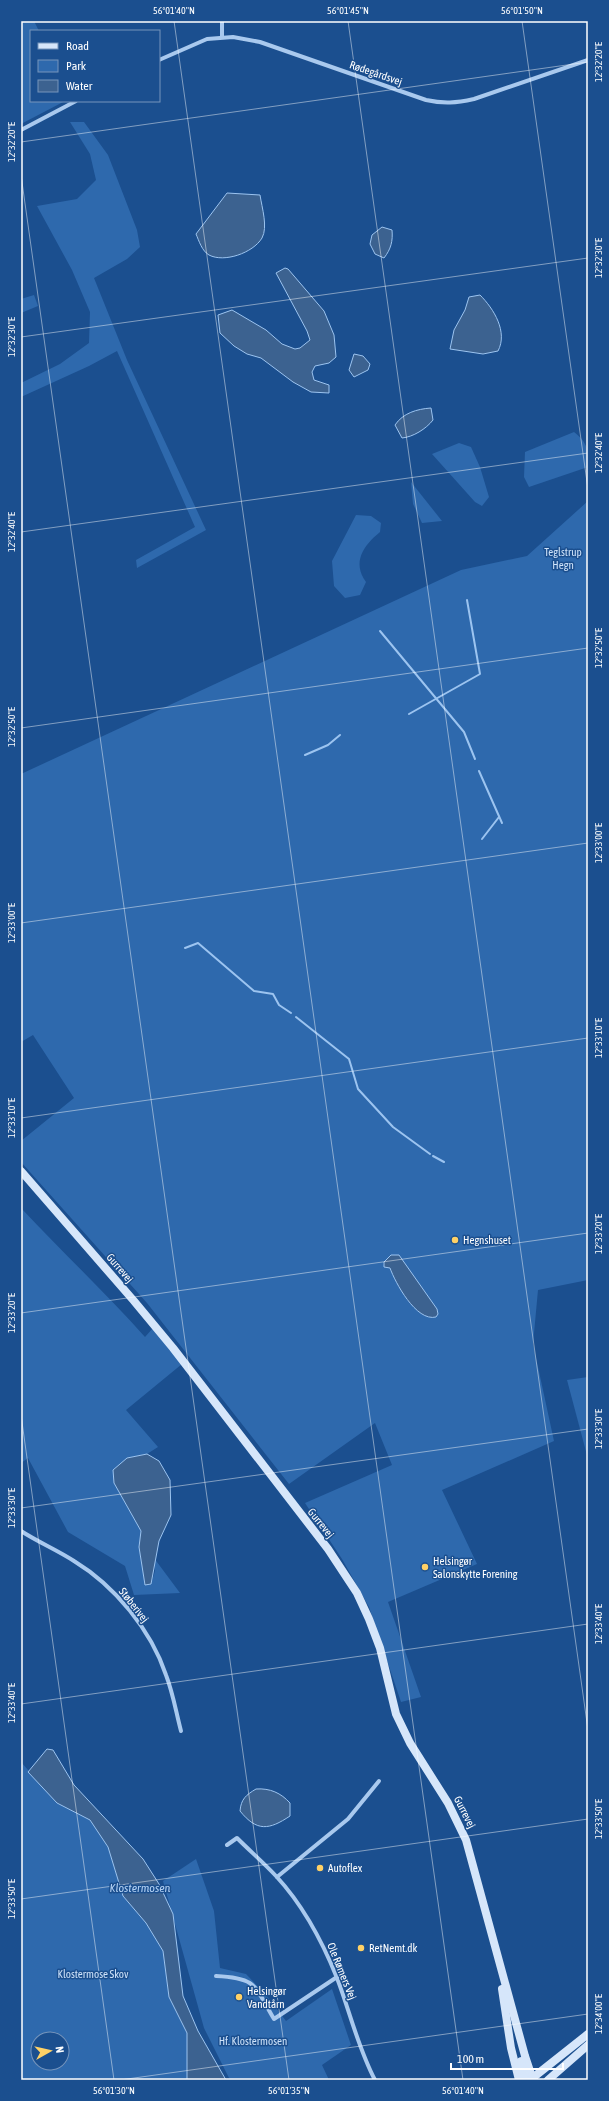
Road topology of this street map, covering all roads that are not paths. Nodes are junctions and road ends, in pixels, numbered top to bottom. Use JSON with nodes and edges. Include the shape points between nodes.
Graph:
{"nodes":[{"id":1,"x":222,"y":21,"type":"edge"},
{"id":2,"x":222,"y":36,"type":"junction"},
{"id":3,"x":160,"y":60,"type":"edge"},
{"id":4,"x":588,"y":60,"type":"edge"},
{"id":5,"x":74,"y":102,"type":"edge"},
{"id":6,"x":21,"y":130,"type":"edge"},
{"id":7,"x":21,"y":1171,"type":"edge"},
{"id":8,"x":21,"y":1532,"type":"edge"},
{"id":9,"x":180,"y":1731,"type":"dead end"},
{"id":10,"x":379,"y":1781,"type":"dead end"},
{"id":11,"x":227,"y":1845,"type":"dead end"},
{"id":12,"x":277,"y":1877,"type":"junction"},
{"id":13,"x":496,"y":1949,"type":"junction"},
{"id":14,"x":216,"y":1976,"type":"dead end"},
{"id":15,"x":337,"y":1977,"type":"junction"},
{"id":16,"x":503,"y":1995,"type":"junction"},
{"id":17,"x":588,"y":2035,"type":"edge"},
{"id":18,"x":588,"y":2045,"type":"edge"},
{"id":19,"x":375,"y":2080,"type":"edge"},
{"id":20,"x":519,"y":2080,"type":"edge"},
{"id":21,"x":532,"y":2080,"type":"edge"},
{"id":22,"x":548,"y":2080,"type":"edge"}],
"edges":[{"from":1,"to":2,"type":"street"},
{"from":2,"to":3,"type":"street","name":"Rødegårdsvej","via":[[193,44]]},
{"from":2,"to":4,"type":"street","name":"Rødegårdsvej","via":[[260,42],[444,104],[474,99]]},
{"from":5,"to":6,"type":"street"},
{"from":7,"to":13,"type":"street","name":"Gurrevej","via":[[173,1348],[328,1549],[357,1593],[380,1648],[396,1714],[410,1743],[448,1803],[466,1840]]},
{"from":8,"to":9,"type":"street","name":"Støberivej","via":[[80,1565],[122,1602],[151,1642],[163,1667],[174,1700]]},
{"from":10,"to":12,"type":"street","via":[[348,1819]]},
{"from":11,"to":12,"type":"street","name":"Ole Rømers Vej","via":[[237,1838]]},
{"from":12,"to":15,"type":"street","name":"Ole Rømers Vej","via":[[318,1937]]},
{"from":13,"to":16,"type":"street","name":"Gurrevej"},
{"from":13,"to":21,"type":"street","name":"Gurrevej"},
{"from":14,"to":15,"type":"street","via":[[247,1980],[256,1988],[274,2019]]},
{"from":15,"to":19,"type":"street","name":"Ole Rømers Vej","via":[[366,2063]]},
{"from":16,"to":20,"type":"street","name":"Gurrevej"},
{"from":16,"to":21,"type":"street"},
{"from":17,"to":21,"type":"street"},
{"from":18,"to":22,"type":"street"}]}
